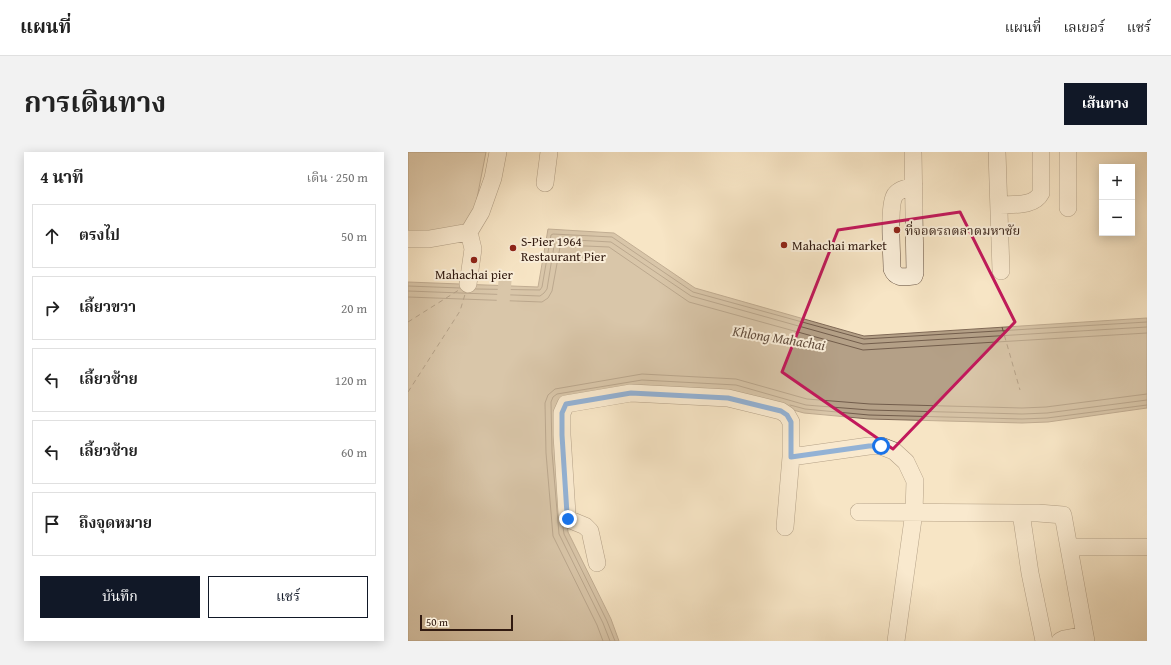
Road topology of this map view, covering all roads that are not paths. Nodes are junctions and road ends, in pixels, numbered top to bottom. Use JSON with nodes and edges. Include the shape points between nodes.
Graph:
{"nodes":[{"id":1,"x":498,"y":152,"type":"edge"},
{"id":2,"x":549,"y":152,"type":"edge"},
{"id":3,"x":913,"y":152,"type":"edge"},
{"id":4,"x":997,"y":152,"type":"edge"},
{"id":5,"x":1041,"y":152,"type":"edge"},
{"id":6,"x":1068,"y":152,"type":"edge"},
{"id":7,"x":545,"y":183,"type":"dead end"},
{"id":8,"x":914,"y":186,"type":"dead end"},
{"id":9,"x":999,"y":204,"type":"junction"},
{"id":10,"x":1068,"y":208,"type":"dead end"},
{"id":11,"x":469,"y":232,"type":"junction"},
{"id":12,"x":408,"y":239,"type":"edge"},
{"id":13,"x":1001,"y":271,"type":"dead end"},
{"id":14,"x":468,"y":284,"type":"dead end"},
{"id":15,"x":791,"y":457,"type":"junction"},
{"id":16,"x":859,"y":512,"type":"dead end"},
{"id":17,"x":914,"y":512,"type":"junction"},
{"id":18,"x":1021,"y":513,"type":"junction"},
{"id":19,"x":785,"y":527,"type":"dead end"},
{"id":20,"x":1069,"y":547,"type":"junction"},
{"id":21,"x":1147,"y":547,"type":"edge"},
{"id":22,"x":597,"y":563,"type":"dead end"},
{"id":23,"x":1086,"y":638,"type":"edge"},
{"id":24,"x":896,"y":641,"type":"edge"},
{"id":25,"x":1044,"y":641,"type":"edge"},
{"id":26,"x":1060,"y":641,"type":"edge"}],
"edges":[{"from":1,"to":11,"type":"street","via":[[493,178],[481,212]]},
{"from":2,"to":7,"type":"street"},
{"from":3,"to":8,"type":"street"},
{"from":4,"to":9,"type":"street"},
{"from":5,"to":9,"type":"street","via":[[1039,197],[1030,203]]},
{"from":6,"to":10,"type":"street"},
{"from":9,"to":13,"type":"street"},
{"from":11,"to":12,"type":"street","via":[[429,239]]},
{"from":11,"to":14,"type":"street","via":[[473,249]]},
{"from":15,"to":17,"type":"street","via":[[869,446],[881,446],[894,451],[906,462],[915,481]]},
{"from":15,"to":19,"type":"street"},
{"from":15,"to":22,"type":"street","via":[[791,422],[787,415],[781,411],[728,398],[631,393],[566,404],[562,413],[562,435],[567,514],[568,519],[590,531]]},
{"from":16,"to":17,"type":"street"},
{"from":17,"to":18,"type":"street"},
{"from":17,"to":24,"type":"street"},
{"from":18,"to":20,"type":"street","via":[[1063,515]]},
{"from":18,"to":25,"type":"street"},
{"from":20,"to":21,"type":"street"},
{"from":20,"to":23,"type":"street"},
{"from":23,"to":26,"type":"street"}]}
